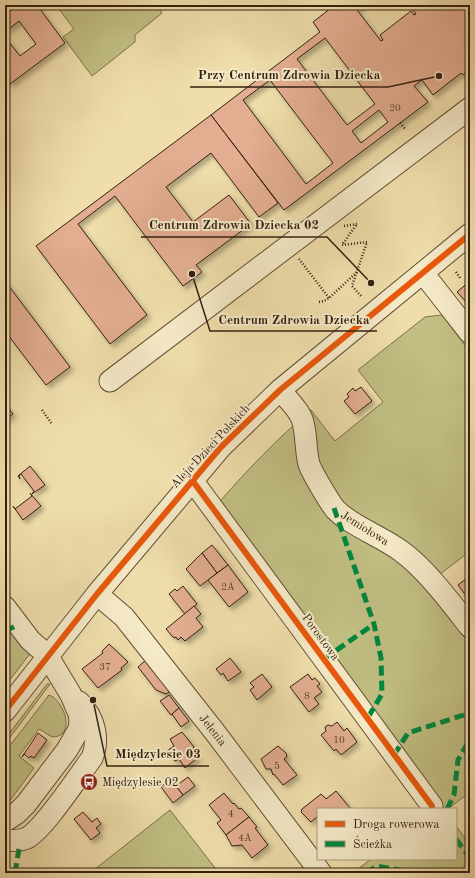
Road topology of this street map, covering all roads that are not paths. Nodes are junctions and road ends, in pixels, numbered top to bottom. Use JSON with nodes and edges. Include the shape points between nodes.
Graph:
{"nodes":[{"id":1,"x":470,"y":108,"type":"edge"},
{"id":2,"x":470,"y":234,"type":"edge"},
{"id":3,"x":423,"y":273,"type":"junction"},
{"id":4,"x":470,"y":333,"type":"edge"},
{"id":5,"x":110,"y":380,"type":"dead end"},
{"id":6,"x":280,"y":390,"type":"junction"},
{"id":7,"x":192,"y":480,"type":"junction"},
{"id":8,"x":97,"y":594,"type":"junction"},
{"id":9,"x":5,"y":607,"type":"edge"},
{"id":10,"x":470,"y":627,"type":"edge"},
{"id":11,"x":48,"y":655,"type":"junction"},
{"id":12,"x":71,"y":695,"type":"junction"},
{"id":13,"x":5,"y":712,"type":"edge"},
{"id":14,"x":432,"y":806,"type":"dead end"},
{"id":15,"x":5,"y":821,"type":"edge"},
{"id":16,"x":5,"y":840,"type":"edge"},
{"id":17,"x":321,"y":873,"type":"edge"}],
"edges":[{"from":1,"to":5,"type":"street"},
{"from":2,"to":3,"type":"street","name":"Aleja Dzieci Polskich"},
{"from":3,"to":4,"type":"street"},
{"from":3,"to":6,"type":"street","name":"Aleja Dzieci Polskich"},
{"from":6,"to":7,"type":"street","name":"Aleja Dzieci Polskich","via":[[231,437]]},
{"from":6,"to":10,"type":"street","name":"Jemiołowa","via":[[302,418],[309,465],[334,508],[403,552],[446,595]]},
{"from":7,"to":8,"type":"street","name":"Aleja Dzieci Polskich"},
{"from":7,"to":14,"type":"street","name":"Porostowa"},
{"from":8,"to":11,"type":"street","name":"Aleja Dzieci Polskich"},
{"from":8,"to":17,"type":"street","name":"Jelenia","via":[[124,617]]},
{"from":9,"to":11,"type":"street","via":[[30,640]]},
{"from":11,"to":12,"type":"street"},
{"from":11,"to":13,"type":"street","name":"Aleja Dzieci Polskich"},
{"from":12,"to":15,"type":"street","via":[[79,714],[79,729],[26,804]]},
{"from":12,"to":16,"type":"street","via":[[93,724],[97,738],[92,758],[32,834],[20,840]]}]}
